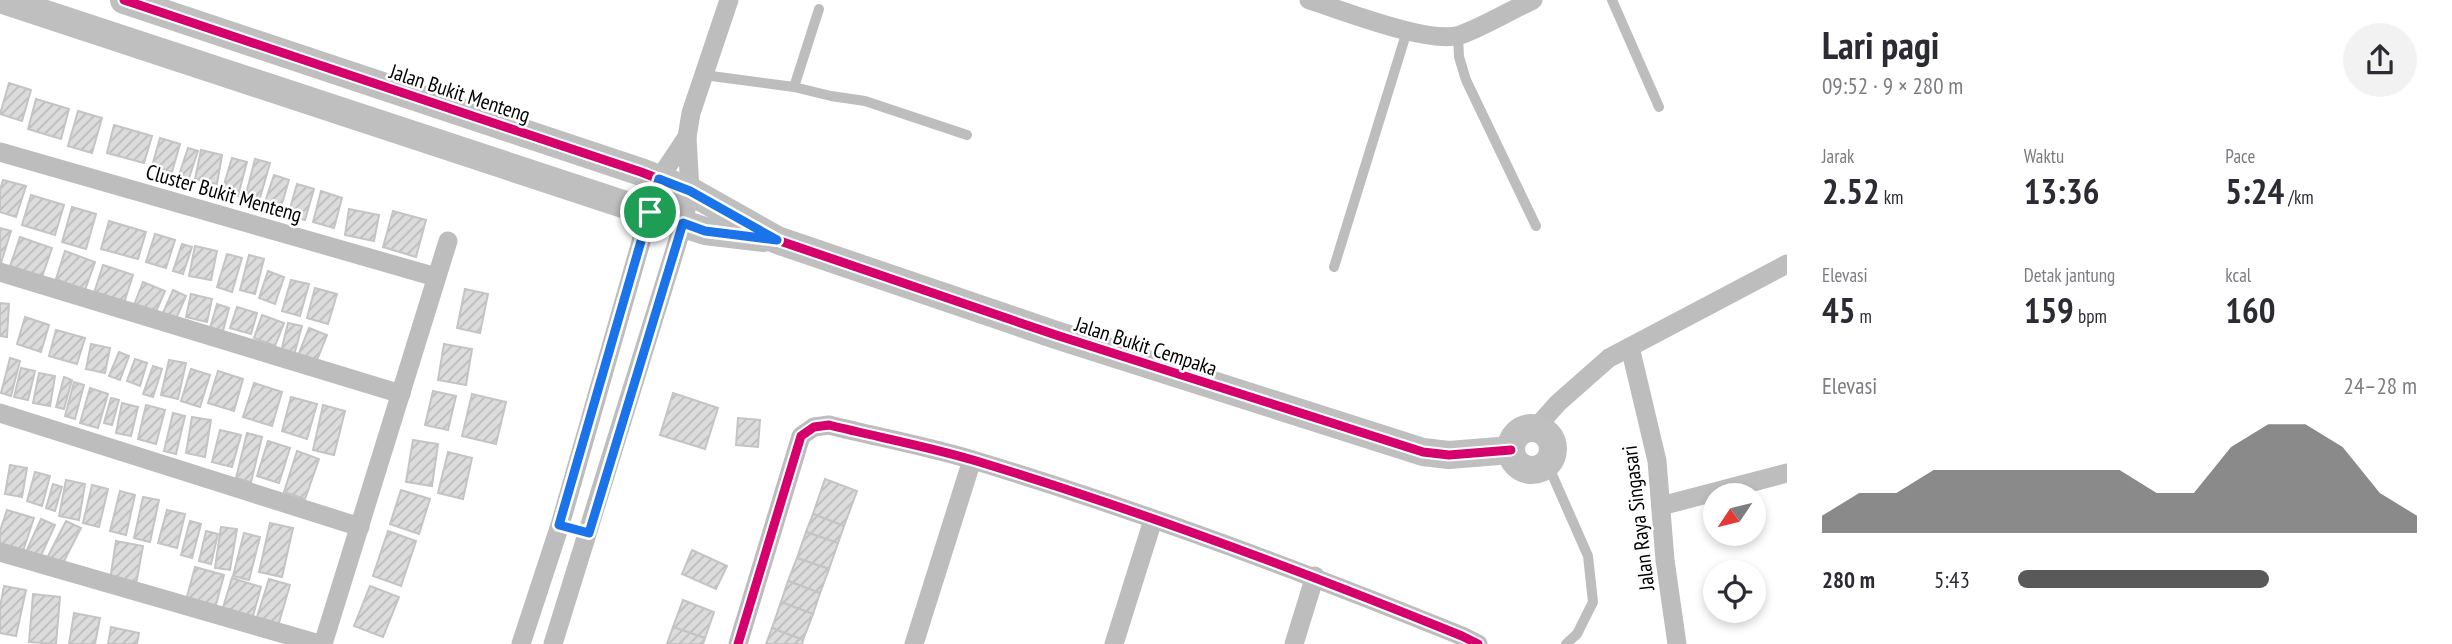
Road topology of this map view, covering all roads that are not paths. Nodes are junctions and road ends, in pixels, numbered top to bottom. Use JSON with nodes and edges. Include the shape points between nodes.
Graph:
{"nodes":[{"id":1,"x":4,"y":0,"type":"edge"},
{"id":2,"x":124,"y":0,"type":"edge"},
{"id":3,"x":729,"y":0,"type":"edge"},
{"id":4,"x":1309,"y":0,"type":"edge"},
{"id":5,"x":1533,"y":0,"type":"edge"},
{"id":6,"x":1612,"y":0,"type":"edge"},
{"id":7,"x":819,"y":9,"type":"dead end"},
{"id":8,"x":1407,"y":31,"type":"junction"},
{"id":9,"x":1458,"y":36,"type":"junction"},
{"id":10,"x":704,"y":75,"type":"junction"},
{"id":11,"x":794,"y":87,"type":"junction"},
{"id":12,"x":1659,"y":107,"type":"dead end"},
{"id":13,"x":967,"y":135,"type":"dead end"},
{"id":14,"x":687,"y":136,"type":"junction"},
{"id":15,"x":0,"y":152,"type":"edge"},
{"id":16,"x":659,"y":179,"type":"junction"},
{"id":17,"x":690,"y":191,"type":"junction"},
{"id":18,"x":650,"y":212,"type":"junction"},
{"id":19,"x":683,"y":223,"type":"junction"},
{"id":20,"x":1536,"y":226,"type":"dead end"},
{"id":21,"x":777,"y":240,"type":"junction"},
{"id":22,"x":448,"y":241,"type":"dead end"},
{"id":23,"x":1787,"y":264,"type":"edge"},
{"id":24,"x":1334,"y":267,"type":"dead end"},
{"id":25,"x":0,"y":272,"type":"edge"},
{"id":26,"x":436,"y":277,"type":"junction"},
{"id":27,"x":1630,"y":347,"type":"junction"},
{"id":28,"x":401,"y":394,"type":"junction"},
{"id":29,"x":0,"y":413,"type":"edge"},
{"id":30,"x":1539,"y":429,"type":"junction"},
{"id":31,"x":1511,"y":450,"type":"junction"},
{"id":32,"x":972,"y":460,"type":"junction"},
{"id":33,"x":1547,"y":463,"type":"junction"},
{"id":34,"x":1787,"y":473,"type":"edge"},
{"id":35,"x":1661,"y":506,"type":"junction"},
{"id":36,"x":1153,"y":520,"type":"junction"},
{"id":37,"x":559,"y":525,"type":"junction"},
{"id":38,"x":360,"y":527,"type":"junction"},
{"id":39,"x":589,"y":533,"type":"junction"},
{"id":40,"x":0,"y":552,"type":"edge"},
{"id":41,"x":1315,"y":576,"type":"junction"},
{"id":42,"x":321,"y":644,"type":"edge"},
{"id":43,"x":521,"y":644,"type":"edge"},
{"id":44,"x":553,"y":644,"type":"edge"},
{"id":45,"x":738,"y":644,"type":"edge"},
{"id":46,"x":914,"y":644,"type":"edge"},
{"id":47,"x":1114,"y":644,"type":"edge"},
{"id":48,"x":1294,"y":644,"type":"edge"},
{"id":49,"x":1478,"y":644,"type":"edge"},
{"id":50,"x":1566,"y":644,"type":"edge"},
{"id":51,"x":1677,"y":644,"type":"edge"}],
"edges":[{"from":1,"to":18,"type":"street"},
{"from":2,"to":16,"type":"street","name":"Jalan Bukit Menteng"},
{"from":3,"to":10,"type":"street"},
{"from":4,"to":8,"type":"street"},
{"from":5,"to":9,"type":"street"},
{"from":6,"to":12,"type":"lane"},
{"from":7,"to":11,"type":"lane"},
{"from":8,"to":9,"type":"street"},
{"from":8,"to":24,"type":"lane"},
{"from":9,"to":20,"type":"lane","via":[[1466,80]]},
{"from":10,"to":11,"type":"lane"},
{"from":10,"to":14,"type":"street"},
{"from":11,"to":13,"type":"lane","via":[[865,101]]},
{"from":14,"to":16,"type":"street"},
{"from":14,"to":17,"type":"street"},
{"from":15,"to":26,"type":"street","name":"Cluster Bukit Menteng"},
{"from":16,"to":17,"type":"street","name":"Jalan Bukit Menteng"},
{"from":16,"to":18,"type":"street"},
{"from":17,"to":19,"type":"street"},
{"from":17,"to":21,"type":"street","name":"Jalan Bukit Menteng"},
{"from":18,"to":19,"type":"street"},
{"from":18,"to":37,"type":"street"},
{"from":19,"to":21,"type":"street","via":[[705,231]]},
{"from":19,"to":39,"type":"street"},
{"from":21,"to":31,"type":"street","name":"Jalan Bukit Cempaka","via":[[1423,452]]},
{"from":22,"to":26,"type":"street"},
{"from":23,"to":27,"type":"street"},
{"from":25,"to":28,"type":"street"},
{"from":26,"to":28,"type":"street"},
{"from":27,"to":30,"type":"street","via":[[1596,369]]},
{"from":27,"to":35,"type":"street","name":"Jalan Raya Singasari","via":[[1657,461]]},
{"from":28,"to":38,"type":"street"},
{"from":29,"to":38,"type":"street"},
{"from":30,"to":31,"type":"street","via":[[1519,432]]},
{"from":30,"to":33,"type":"street","via":[[1553,444]]},
{"from":31,"to":33,"type":"street","via":[[1516,463],[1528,469]]},
{"from":32,"to":36,"type":"street"},
{"from":32,"to":45,"type":"street","via":[[829,425],[814,427],[802,436]]},
{"from":32,"to":46,"type":"street"},
{"from":33,"to":50,"type":"lane","via":[[1588,556],[1592,602],[1577,634]]},
{"from":34,"to":35,"type":"street"},
{"from":35,"to":51,"type":"street","name":"Jalan Raya Singasari"},
{"from":36,"to":41,"type":"street"},
{"from":36,"to":47,"type":"street"},
{"from":37,"to":39,"type":"street"},
{"from":37,"to":43,"type":"street"},
{"from":38,"to":42,"type":"street"},
{"from":39,"to":44,"type":"street"},
{"from":40,"to":42,"type":"street"},
{"from":41,"to":48,"type":"street"},
{"from":41,"to":49,"type":"street"}]}
